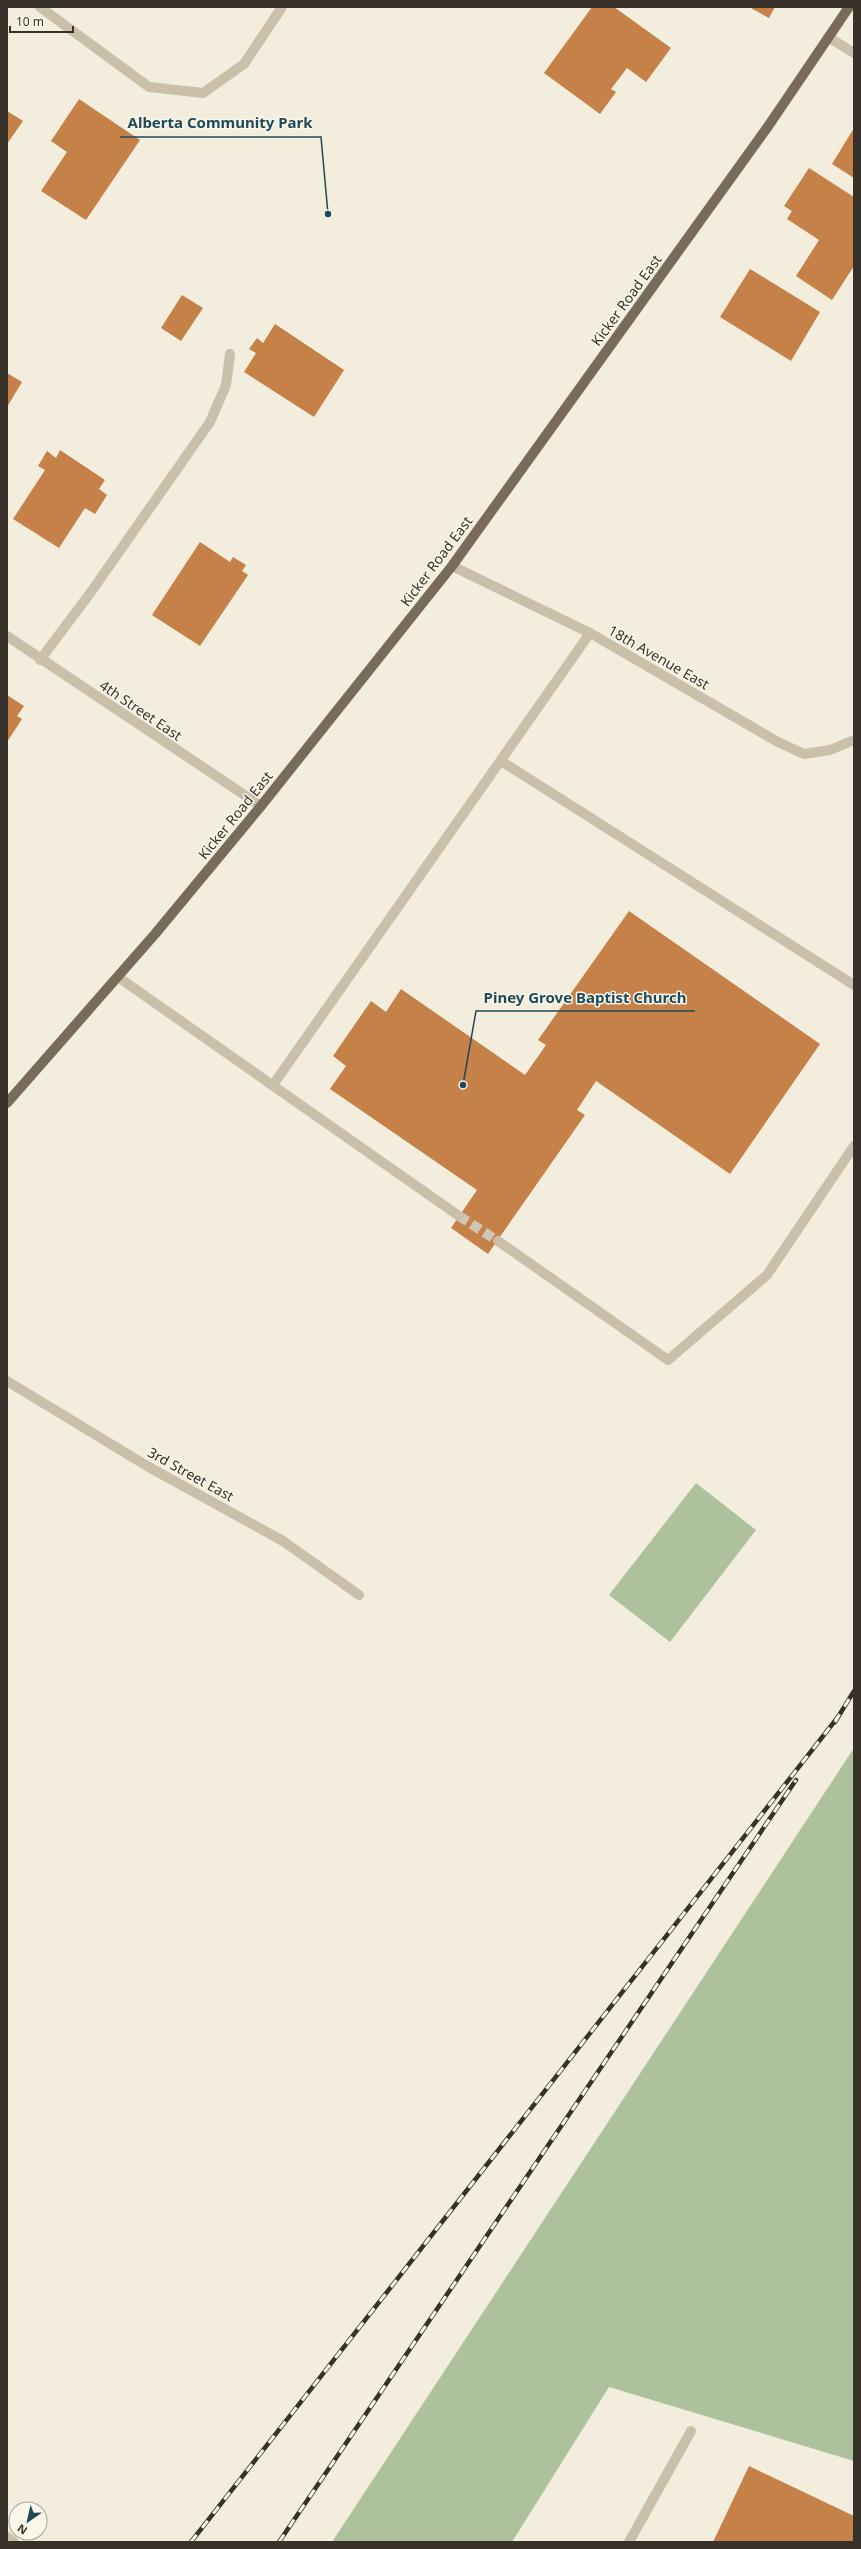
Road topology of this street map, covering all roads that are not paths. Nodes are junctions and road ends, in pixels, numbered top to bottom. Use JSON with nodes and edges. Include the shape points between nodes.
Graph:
{"nodes":[{"id":1,"x":40,"y":7,"type":"edge"},
{"id":2,"x":282,"y":7,"type":"edge"},
{"id":3,"x":849,"y":7,"type":"edge"},
{"id":4,"x":828,"y":37,"type":"junction"},
{"id":5,"x":854,"y":53,"type":"edge"},
{"id":6,"x":230,"y":354,"type":"dead end"},
{"id":7,"x":452,"y":566,"type":"junction"},
{"id":8,"x":590,"y":633,"type":"junction"},
{"id":9,"x":7,"y":636,"type":"edge"},
{"id":10,"x":40,"y":660,"type":"junction"},
{"id":11,"x":854,"y":740,"type":"edge"},
{"id":12,"x":501,"y":761,"type":"junction"},
{"id":13,"x":261,"y":806,"type":"junction"},
{"id":14,"x":118,"y":977,"type":"junction"},
{"id":15,"x":854,"y":985,"type":"edge"},
{"id":16,"x":273,"y":1085,"type":"junction"},
{"id":17,"x":7,"y":1103,"type":"edge"},
{"id":18,"x":854,"y":1146,"type":"edge"},
{"id":19,"x":459,"y":1216,"type":"tunnel mouth"},
{"id":20,"x":498,"y":1241,"type":"tunnel mouth"},
{"id":21,"x":7,"y":1381,"type":"edge"},
{"id":22,"x":359,"y":1595,"type":"dead end"},
{"id":23,"x":691,"y":2431,"type":"dead end"},
{"id":24,"x":7,"y":2537,"type":"edge"},
{"id":25,"x":14,"y":2542,"type":"edge"},
{"id":26,"x":629,"y":2542,"type":"edge"}],
"edges":[{"from":1,"to":2,"type":"street","via":[[149,87],[203,93],[244,64]]},
{"from":3,"to":4,"type":"main road","name":"Kicker Road East"},
{"from":4,"to":5,"type":"street"},
{"from":4,"to":7,"type":"main road","name":"Kicker Road East","via":[[765,132]]},
{"from":6,"to":10,"type":"street","via":[[226,385],[210,422]]},
{"from":7,"to":8,"type":"street","name":"18th Avenue East"},
{"from":7,"to":13,"type":"main road","name":"Kicker Road East"},
{"from":8,"to":11,"type":"street","name":"18th Avenue East","via":[[778,742],[804,754],[830,750]]},
{"from":8,"to":12,"type":"street"},
{"from":9,"to":10,"type":"street","name":"4th Street East"},
{"from":10,"to":13,"type":"street","name":"4th Street East"},
{"from":12,"to":15,"type":"street"},
{"from":12,"to":16,"type":"street"},
{"from":13,"to":14,"type":"main road","name":"Kicker Road East"},
{"from":14,"to":16,"type":"street"},
{"from":14,"to":17,"type":"main road","name":"Kicker Road East"},
{"from":16,"to":19,"type":"street"},
{"from":18,"to":20,"type":"street","via":[[767,1275],[668,1360]]},
{"from":21,"to":22,"type":"street","name":"3rd Street East","via":[[147,1466],[283,1541]]},
{"from":23,"to":26,"type":"street"},
{"from":24,"to":25,"type":"street"}]}
